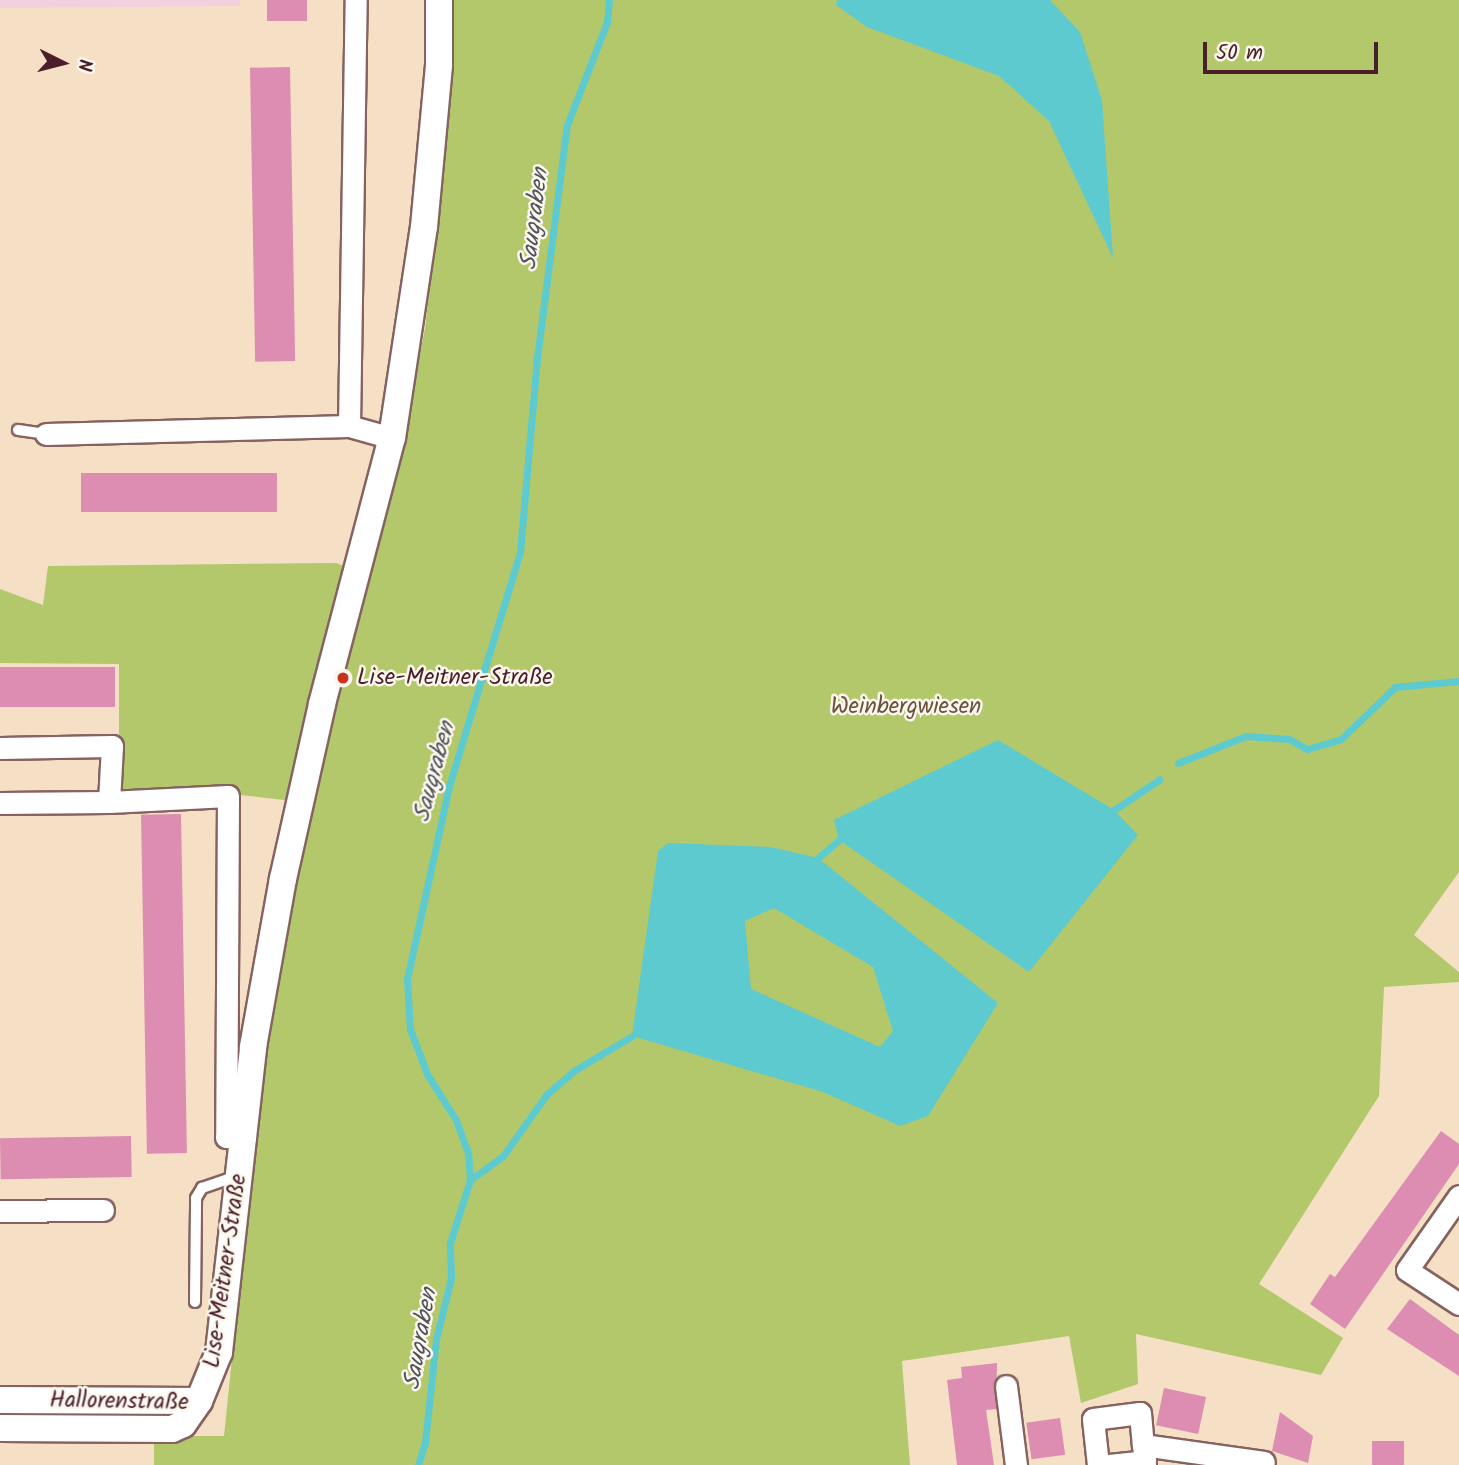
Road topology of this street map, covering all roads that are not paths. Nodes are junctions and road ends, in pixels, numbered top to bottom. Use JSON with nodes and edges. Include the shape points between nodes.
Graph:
{"nodes":[{"id":1,"x":356,"y":0,"type":"edge"},
{"id":2,"x":439,"y":0,"type":"edge"},
{"id":3,"x":349,"y":426,"type":"junction"},
{"id":4,"x":18,"y":430,"type":"dead end"},
{"id":5,"x":46,"y":434,"type":"joint"},
{"id":6,"x":392,"y":438,"type":"junction"},
{"id":7,"x":0,"y":748,"type":"edge"},
{"id":8,"x":109,"y":802,"type":"junction"},
{"id":9,"x":0,"y":803,"type":"edge"},
{"id":10,"x":245,"y":1138,"type":"junction"},
{"id":11,"x":240,"y":1175,"type":"junction"},
{"id":12,"x":1459,"y":1196,"type":"edge"},
{"id":13,"x":103,"y":1210,"type":"dead end"},
{"id":14,"x":0,"y":1211,"type":"edge"},
{"id":15,"x":195,"y":1301,"type":"dead end"},
{"id":16,"x":1459,"y":1304,"type":"edge"},
{"id":17,"x":1006,"y":1385,"type":"dead end"},
{"id":18,"x":0,"y":1400,"type":"edge"},
{"id":19,"x":199,"y":1401,"type":"junction"},
{"id":20,"x":0,"y":1428,"type":"edge"},
{"id":21,"x":1144,"y":1457,"type":"edge"},
{"id":22,"x":1264,"y":1462,"type":"dead end"},
{"id":23,"x":1016,"y":1465,"type":"edge"},
{"id":24,"x":1098,"y":1465,"type":"edge"},
{"id":25,"x":1109,"y":1465,"type":"edge"}],
"edges":[{"from":1,"to":3,"type":"street"},
{"from":2,"to":6,"type":"street","name":"Lise-Meitner-Straße","via":[[439,65],[424,227]]},
{"from":3,"to":5,"type":"street"},
{"from":3,"to":6,"type":"street"},
{"from":4,"to":5,"type":"lane"},
{"from":6,"to":10,"type":"street","name":"Lise-Meitner-Straße","via":[[283,879],[253,1047]]},
{"from":7,"to":8,"type":"street","via":[[112,746]]},
{"from":8,"to":9,"type":"street"},
{"from":8,"to":10,"type":"street","via":[[228,796],[226,1137]]},
{"from":10,"to":11,"type":"street","name":"Lise-Meitner-Straße"},
{"from":11,"to":15,"type":"lane","via":[[202,1188],[196,1198]]},
{"from":11,"to":19,"type":"street","name":"Lise-Meitner-Straße","via":[[219,1352]]},
{"from":12,"to":16,"type":"street","via":[[1407,1269]]},
{"from":13,"to":14,"type":"street"},
{"from":17,"to":23,"type":"street"},
{"from":18,"to":19,"type":"street","name":"Hallorenstraße"},
{"from":19,"to":20,"type":"street","name":"Hallorenstraße","via":[[183,1424],[172,1429]]},
{"from":21,"to":22,"type":"street"},
{"from":21,"to":24,"type":"street","via":[[1140,1413],[1093,1419]]},
{"from":21,"to":25,"type":"street"}]}
